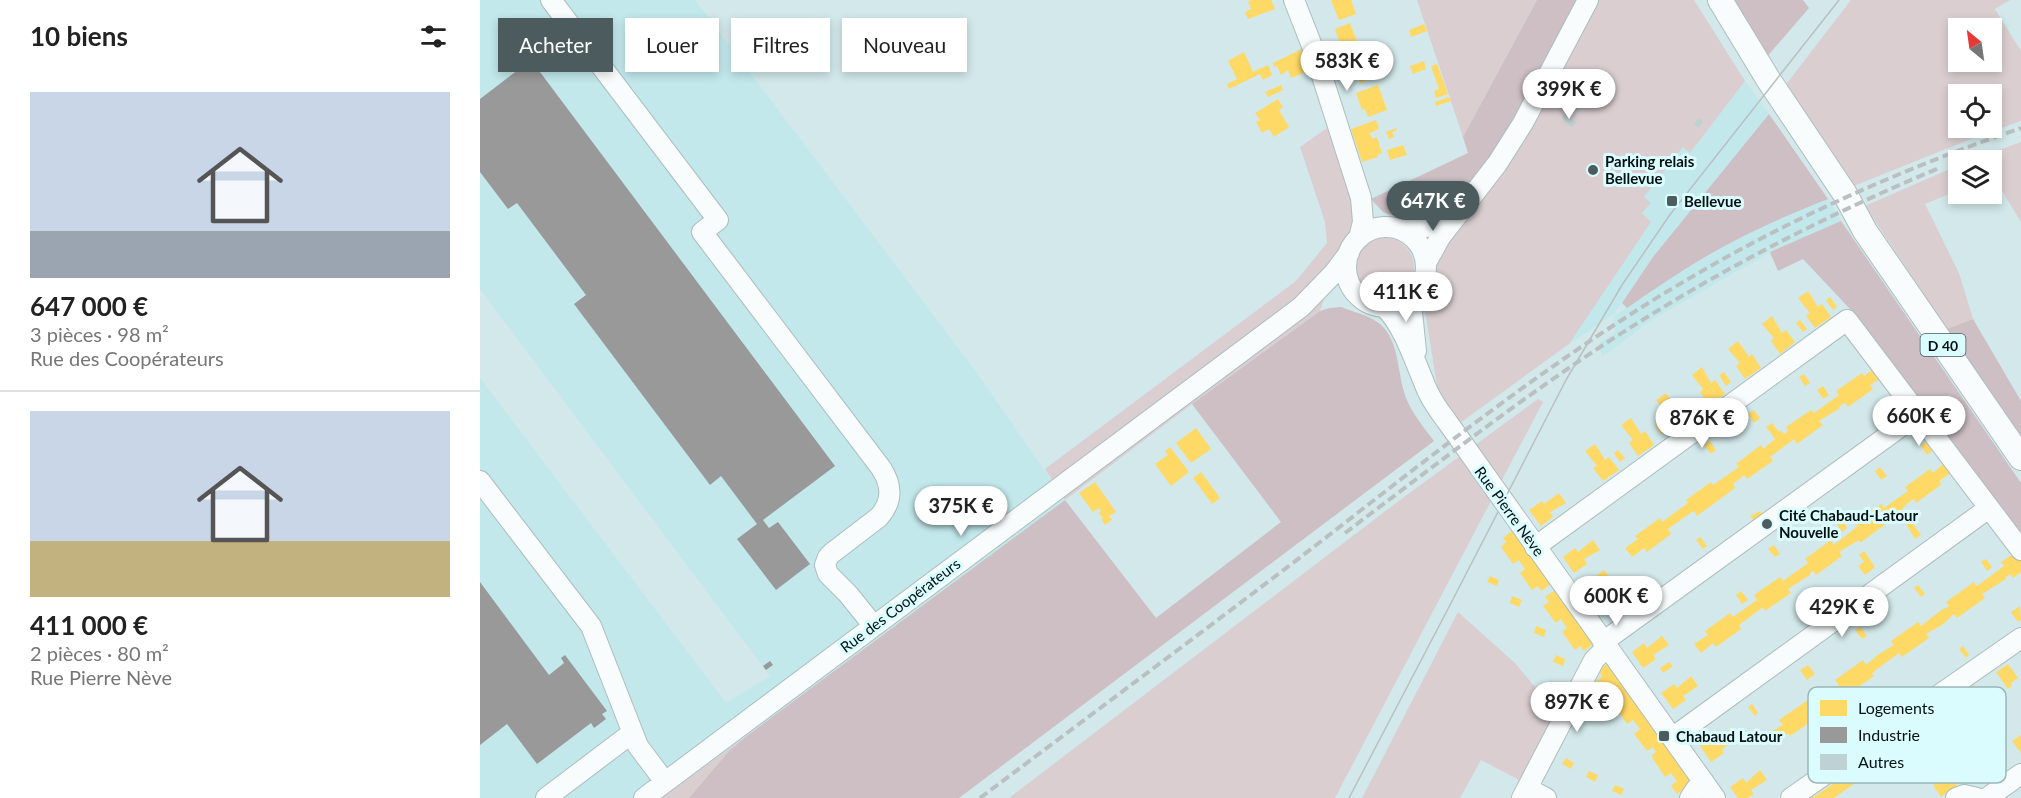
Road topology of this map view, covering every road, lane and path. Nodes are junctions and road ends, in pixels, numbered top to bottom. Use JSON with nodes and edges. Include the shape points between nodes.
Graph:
{"nodes":[{"id":1,"x":551,"y":0,"type":"edge"},
{"id":2,"x":1294,"y":0,"type":"edge"},
{"id":3,"x":1703,"y":0,"type":"edge"},
{"id":4,"x":1720,"y":0,"type":"edge"},
{"id":5,"x":1588,"y":2,"type":"edge"},
{"id":6,"x":1361,"y":198,"type":"junction"},
{"id":7,"x":1464,"y":204,"type":"junction"},
{"id":8,"x":1394,"y":229,"type":"junction"},
{"id":9,"x":1865,"y":231,"type":"junction"},
{"id":10,"x":1354,"y":246,"type":"junction"},
{"id":11,"x":1426,"y":263,"type":"junction"},
{"id":12,"x":1359,"y":297,"type":"junction"},
{"id":13,"x":1413,"y":297,"type":"junction"},
{"id":14,"x":1301,"y":307,"type":"junction"},
{"id":15,"x":1384,"y":307,"type":"junction"},
{"id":16,"x":1418,"y":365,"type":"junction"},
{"id":17,"x":1918,"y":414,"type":"junction"},
{"id":18,"x":2021,"y":458,"type":"edge"},
{"id":19,"x":480,"y":481,"type":"edge"},
{"id":20,"x":1989,"y":508,"type":"junction"},
{"id":21,"x":1535,"y":547,"type":"junction"},
{"id":22,"x":2021,"y":550,"type":"edge"},
{"id":23,"x":873,"y":625,"type":"junction"},
{"id":24,"x":2021,"y":638,"type":"edge"},
{"id":25,"x":1605,"y":644,"type":"junction"},
{"id":26,"x":1951,"y":687,"type":"edge"},
{"id":27,"x":632,"y":733,"type":"junction"},
{"id":28,"x":1672,"y":738,"type":"junction"},
{"id":29,"x":2021,"y":774,"type":"edge"},
{"id":30,"x":665,"y":782,"type":"junction"},
{"id":31,"x":1813,"y":783,"type":"edge"},
{"id":32,"x":1710,"y":790,"type":"edge"},
{"id":33,"x":1525,"y":793,"type":"edge"},
{"id":34,"x":546,"y":798,"type":"edge"},
{"id":35,"x":644,"y":798,"type":"edge"},
{"id":36,"x":1546,"y":798,"type":"edge"},
{"id":37,"x":1690,"y":798,"type":"edge"},
{"id":38,"x":1791,"y":798,"type":"edge"},
{"id":39,"x":1956,"y":798,"type":"edge"},
{"id":40,"x":1977,"y":798,"type":"edge"},
{"id":41,"x":1987,"y":798,"type":"edge"}],
"edges":[{"from":1,"to":23,"type":"street","via":[[718,219],[702,232],[888,480],[889,499],[884,511],[832,553],[825,565],[828,574]]},
{"from":2,"to":6,"type":"street"},
{"from":3,"to":9,"type":"main road","number":"D 40","via":[[1825,183]]},
{"from":4,"to":9,"type":"main road","number":"D 40"},
{"from":5,"to":7,"type":"street","via":[[1523,123]]},
{"from":6,"to":8,"type":"street","via":[[1373,215]]},
{"from":6,"to":10,"type":"street","via":[[1363,222]]},
{"from":7,"to":8,"type":"street","via":[[1432,225]]},
{"from":7,"to":11,"type":"street"},
{"from":8,"to":10,"type":"street","via":[[1372,230]]},
{"from":8,"to":11,"type":"street","via":[[1418,243]]},
{"from":9,"to":18,"type":"main road","number":"D 40"},
{"from":10,"to":12,"type":"street","via":[[1346,265],[1347,277]]},
{"from":10,"to":14,"type":"street","name":"Rue des Coopérateurs"},
{"from":11,"to":13,"type":"street","via":[[1422,284]]},
{"from":12,"to":14,"type":"street","name":"Rue des Coopérateurs","via":[[1331,295]]},
{"from":12,"to":15,"type":"street"},
{"from":13,"to":15,"type":"street","via":[[1400,305]]},
{"from":13,"to":16,"type":"street","name":"Rue Pierre Nève"},
{"from":14,"to":23,"type":"street","name":"Rue des Coopérateurs"},
{"from":15,"to":16,"type":"street","name":"Rue Pierre Nève"},
{"from":16,"to":21,"type":"street","name":"Rue Pierre Nève","via":[[1437,408]]},
{"from":17,"to":20,"type":"street"},
{"from":17,"to":21,"type":"street","via":[[1848,320]]},
{"from":17,"to":25,"type":"street"},
{"from":19,"to":27,"type":"street","via":[[591,626]]},
{"from":20,"to":22,"type":"street"},
{"from":20,"to":28,"type":"street"},
{"from":21,"to":25,"type":"street","name":"Rue Pierre Nève"},
{"from":23,"to":30,"type":"street","name":"Rue des Coopérateurs"},
{"from":24,"to":26,"type":"street"},
{"from":25,"to":28,"type":"street","name":"Rue Pierre Nève"},
{"from":25,"to":33,"type":"street"},
{"from":27,"to":30,"type":"street"},
{"from":27,"to":34,"type":"street"},
{"from":28,"to":32,"type":"street","name":"Rue Pierre Nève"},
{"from":29,"to":41,"type":"street"},
{"from":30,"to":35,"type":"street","name":"Rue des Coopérateurs"},
{"from":31,"to":38,"type":"street"},
{"from":32,"to":37,"type":"street","via":[[1696,789]]},
{"from":33,"to":36,"type":"street"},
{"from":39,"to":40,"type":"street"}]}
